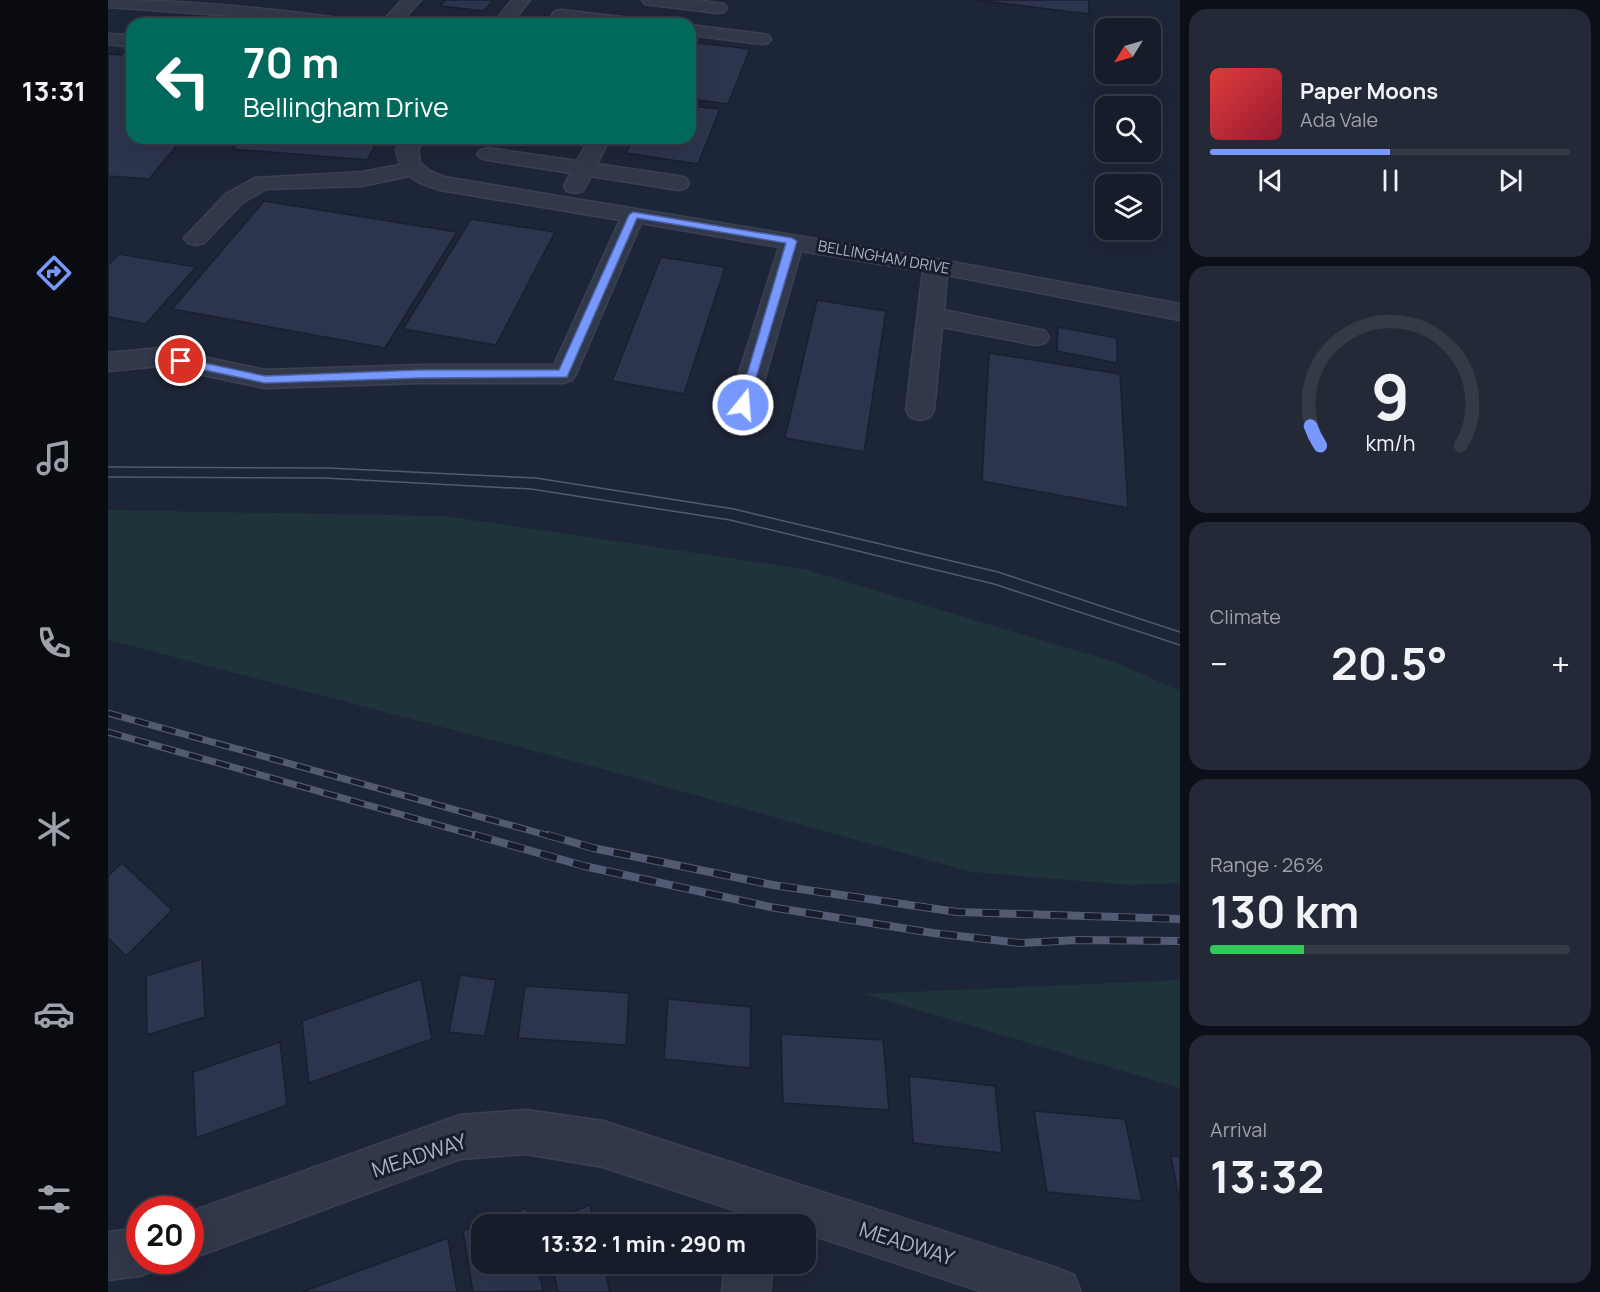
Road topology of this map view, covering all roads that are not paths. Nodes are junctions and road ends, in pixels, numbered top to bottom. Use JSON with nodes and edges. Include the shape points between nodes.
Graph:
{"nodes":[{"id":1,"x":412,"y":0,"type":"edge"},
{"id":2,"x":521,"y":0,"type":"edge"},
{"id":3,"x":651,"y":0,"type":"edge"},
{"id":4,"x":108,"y":2,"type":"edge"},
{"id":5,"x":221,"y":4,"type":"edge"},
{"id":6,"x":718,"y":8,"type":"dead end"},
{"id":7,"x":561,"y":15,"type":"dead end"},
{"id":8,"x":308,"y":18,"type":"edge"},
{"id":9,"x":395,"y":18,"type":"edge"},
{"id":10,"x":507,"y":18,"type":"edge"},
{"id":11,"x":587,"y":18,"type":"edge"},
{"id":12,"x":696,"y":31,"type":"edge"},
{"id":13,"x":108,"y":39,"type":"edge"},
{"id":14,"x":762,"y":39,"type":"dead end"},
{"id":15,"x":126,"y":40,"type":"edge"},
{"id":16,"x":411,"y":144,"type":"edge"},
{"id":17,"x":597,"y":144,"type":"edge"},
{"id":18,"x":488,"y":154,"type":"dead end"},
{"id":19,"x":412,"y":168,"type":"junction"},
{"id":20,"x":584,"y":169,"type":"junction"},
{"id":21,"x":678,"y":183,"type":"dead end"},
{"id":22,"x":566,"y":204,"type":"junction"},
{"id":23,"x":633,"y":215,"type":"junction"},
{"id":24,"x":196,"y":238,"type":"dead end"},
{"id":25,"x":792,"y":241,"type":"junction"},
{"id":26,"x":936,"y":266,"type":"junction"},
{"id":27,"x":1180,"y":312,"type":"edge"},
{"id":28,"x":930,"y":316,"type":"junction"},
{"id":29,"x":1036,"y":338,"type":"dead end"},
{"id":30,"x":108,"y":363,"type":"edge"},
{"id":31,"x":743,"y":405,"type":"dead end"},
{"id":32,"x":920,"y":410,"type":"dead end"},
{"id":33,"x":755,"y":1209,"type":"edge"},
{"id":34,"x":204,"y":1231,"type":"edge"},
{"id":35,"x":126,"y":1254,"type":"edge"},
{"id":36,"x":108,"y":1256,"type":"edge"},
{"id":37,"x":748,"y":1274,"type":"edge"},
{"id":38,"x":746,"y":1292,"type":"edge"},
{"id":39,"x":1057,"y":1292,"type":"edge"}],
"edges":[{"from":1,"to":9,"type":"street"},
{"from":2,"to":10,"type":"street"},
{"from":3,"to":6,"type":"street","via":[[669,10]]},
{"from":4,"to":5,"type":"street"},
{"from":5,"to":8,"type":"street"},
{"from":7,"to":11,"type":"street"},
{"from":12,"to":14,"type":"street"},
{"from":13,"to":15,"type":"street"},
{"from":16,"to":19,"type":"street","via":[[406,157]]},
{"from":17,"to":20,"type":"street"},
{"from":18,"to":20,"type":"street"},
{"from":19,"to":22,"type":"street","name":"BELLINGHAM DRIVE","via":[[440,183]]},
{"from":19,"to":24,"type":"street","via":[[362,180],[263,183],[250,187],[238,193]]},
{"from":20,"to":21,"type":"street"},
{"from":20,"to":22,"type":"street"},
{"from":22,"to":23,"type":"street","name":"BELLINGHAM DRIVE"},
{"from":23,"to":25,"type":"street","name":"BELLINGHAM DRIVE"},
{"from":23,"to":30,"type":"street","via":[[563,374],[265,379],[160,357]]},
{"from":25,"to":26,"type":"street","name":"BELLINGHAM DRIVE"},
{"from":25,"to":31,"type":"street"},
{"from":26,"to":27,"type":"street","name":"BELLINGHAM DRIVE"},
{"from":26,"to":28,"type":"street"},
{"from":28,"to":29,"type":"street"},
{"from":28,"to":32,"type":"street"},
{"from":33,"to":34,"type":"street","name":"MEADWAY","via":[[603,1144],[526,1132],[460,1137]]},
{"from":33,"to":39,"type":"street","name":"MEADWAY"},
{"from":35,"to":36,"type":"street"},
{"from":37,"to":38,"type":"street"}]}
